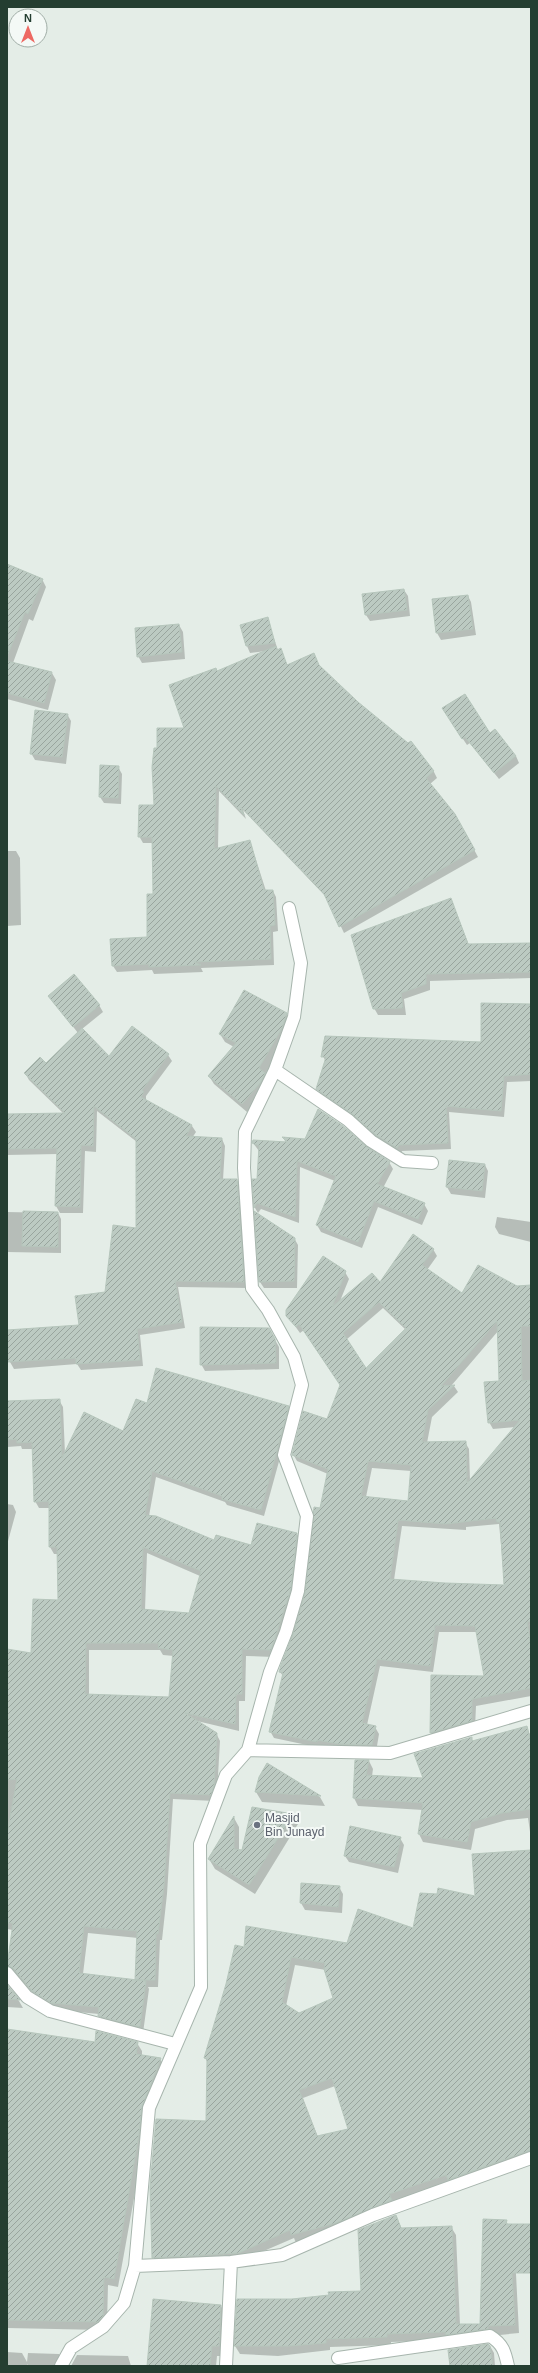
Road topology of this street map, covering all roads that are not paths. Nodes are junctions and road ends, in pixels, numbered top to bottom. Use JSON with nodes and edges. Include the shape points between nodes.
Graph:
{"nodes":[{"id":1,"x":289,"y":908,"type":"dead end"},
{"id":2,"x":275,"y":1070,"type":"junction"},
{"id":3,"x":432,"y":1163,"type":"dead end"},
{"id":4,"x":531,"y":1711,"type":"edge"},
{"id":5,"x":248,"y":1750,"type":"junction"},
{"id":6,"x":7,"y":1973,"type":"edge"},
{"id":7,"x":175,"y":2044,"type":"junction"},
{"id":8,"x":531,"y":2158,"type":"edge"},
{"id":9,"x":231,"y":2262,"type":"junction"},
{"id":10,"x":135,"y":2266,"type":"junction"},
{"id":11,"x":338,"y":2358,"type":"dead end"},
{"id":12,"x":61,"y":2366,"type":"edge"},
{"id":13,"x":226,"y":2366,"type":"edge"},
{"id":14,"x":508,"y":2366,"type":"edge"}],
"edges":[{"from":1,"to":2,"type":"street","via":[[301,963],[294,1017]]},
{"from":2,"to":3,"type":"street","via":[[348,1120],[371,1141],[403,1161]]},
{"from":2,"to":5,"type":"street","via":[[245,1132],[244,1168],[252,1288],[268,1310],[294,1356],[302,1385],[284,1455],[307,1516],[298,1591],[286,1632],[270,1672]]},
{"from":4,"to":5,"type":"street","via":[[390,1752]]},
{"from":5,"to":7,"type":"street","via":[[226,1775],[200,1844],[201,1986]]},
{"from":6,"to":7,"type":"street","via":[[27,1997],[50,2011]]},
{"from":7,"to":10,"type":"street","via":[[149,2108]]},
{"from":8,"to":9,"type":"street","via":[[373,2215],[282,2255]]},
{"from":9,"to":10,"type":"street"},
{"from":9,"to":13,"type":"street"},
{"from":10,"to":12,"type":"street","via":[[124,2303],[103,2327],[72,2348]]},
{"from":11,"to":14,"type":"street","via":[[490,2336],[504,2349]]}]}
